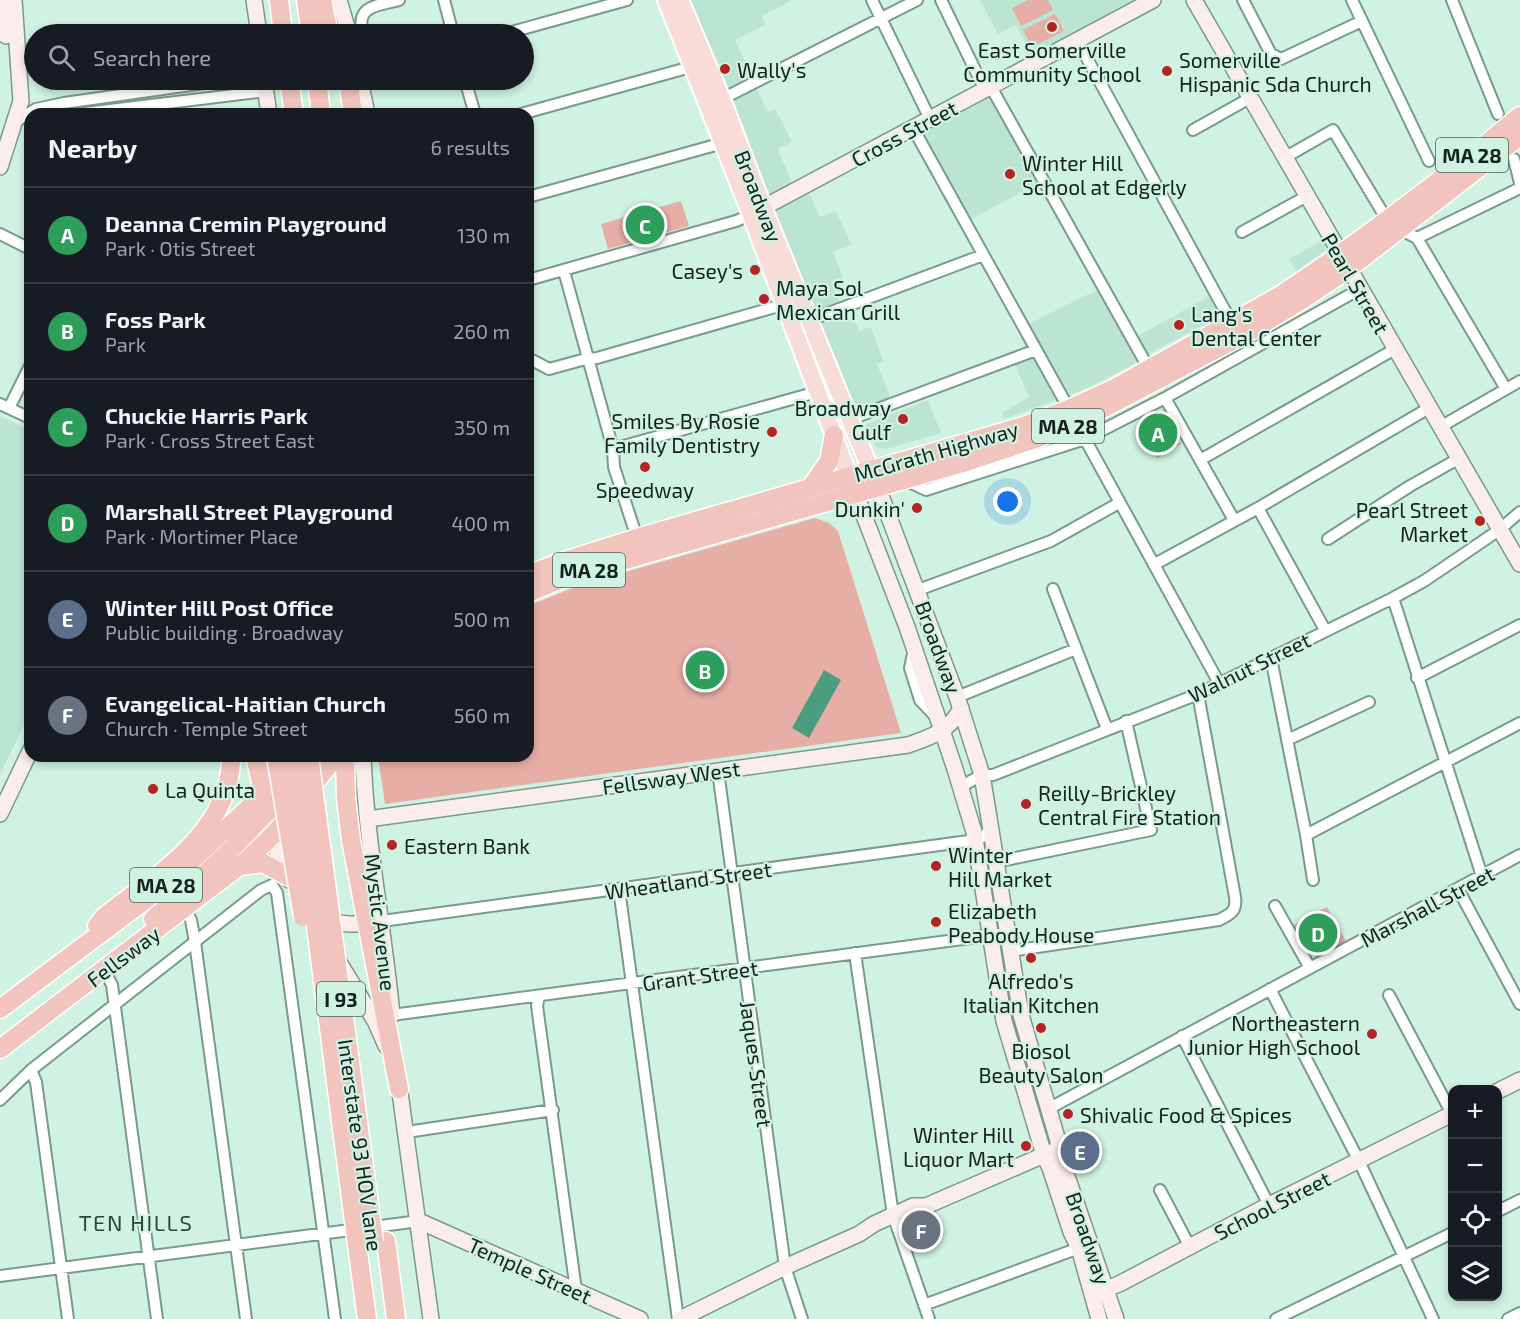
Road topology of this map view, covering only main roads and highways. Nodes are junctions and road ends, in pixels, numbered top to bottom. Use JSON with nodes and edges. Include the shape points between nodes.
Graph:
{"nodes":[{"id":1,"x":279,"y":0,"type":"edge"},
{"id":2,"x":296,"y":0,"type":"edge"},
{"id":3,"x":306,"y":0,"type":"edge"},
{"id":4,"x":322,"y":0,"type":"edge"},
{"id":5,"x":334,"y":0,"type":"edge"},
{"id":6,"x":666,"y":0,"type":"edge"},
{"id":7,"x":680,"y":0,"type":"edge"},
{"id":8,"x":282,"y":24,"type":"edge"},
{"id":9,"x":300,"y":24,"type":"edge"},
{"id":10,"x":310,"y":24,"type":"edge"},
{"id":11,"x":327,"y":24,"type":"edge"},
{"id":12,"x":338,"y":24,"type":"edge"},
{"id":13,"x":700,"y":64,"type":"junction"},
{"id":14,"x":290,"y":90,"type":"edge"},
{"id":15,"x":307,"y":90,"type":"edge"},
{"id":16,"x":318,"y":90,"type":"edge"},
{"id":17,"x":338,"y":90,"type":"edge"},
{"id":18,"x":349,"y":90,"type":"edge"},
{"id":19,"x":293,"y":108,"type":"edge"},
{"id":20,"x":310,"y":108,"type":"edge"},
{"id":21,"x":320,"y":108,"type":"edge"},
{"id":22,"x":341,"y":108,"type":"edge"},
{"id":23,"x":352,"y":108,"type":"edge"},
{"id":24,"x":1520,"y":116,"type":"edge"},
{"id":25,"x":1520,"y":136,"type":"edge"},
{"id":26,"x":757,"y":211,"type":"junction"},
{"id":27,"x":1393,"y":224,"type":"junction"},
{"id":28,"x":1344,"y":262,"type":"junction"},
{"id":29,"x":834,"y":435,"type":"junction"},
{"id":30,"x":871,"y":469,"type":"junction"},
{"id":31,"x":849,"y":476,"type":"junction"},
{"id":32,"x":811,"y":487,"type":"junction"},
{"id":33,"x":878,"y":488,"type":"junction"},
{"id":34,"x":856,"y":495,"type":"junction"},
{"id":35,"x":576,"y":557,"type":"junction"},
{"id":36,"x":534,"y":562,"type":"edge"},
{"id":37,"x":534,"y":573,"type":"edge"},
{"id":38,"x":534,"y":591,"type":"edge"},
{"id":39,"x":231,"y":762,"type":"edge"},
{"id":40,"x":256,"y":762,"type":"edge"},
{"id":41,"x":277,"y":762,"type":"edge"},
{"id":42,"x":295,"y":762,"type":"edge"},
{"id":43,"x":312,"y":762,"type":"edge"},
{"id":44,"x":315,"y":762,"type":"edge"},
{"id":45,"x":320,"y":762,"type":"edge"},
{"id":46,"x":345,"y":762,"type":"edge"},
{"id":47,"x":262,"y":806,"type":"junction"},
{"id":48,"x":239,"y":866,"type":"junction"},
{"id":49,"x":279,"y":880,"type":"road end"},
{"id":50,"x":68,"y":959,"type":"junction"},
{"id":51,"x":104,"y":970,"type":"junction"},
{"id":52,"x":4,"y":1005,"type":"edge"},
{"id":53,"x":327,"y":1016,"type":"junction"},
{"id":54,"x":0,"y":1049,"type":"edge"},
{"id":55,"x":399,"y":1089,"type":"road end"},
{"id":56,"x":372,"y":1243,"type":"junction"},
{"id":57,"x":367,"y":1319,"type":"edge"},
{"id":58,"x":384,"y":1319,"type":"edge"},
{"id":59,"x":396,"y":1319,"type":"edge"}],
"edges":[{"from":1,"to":8,"type":"highway"},
{"from":2,"to":9,"type":"highway"},
{"from":3,"to":10,"type":"highway"},
{"from":4,"to":11,"type":"highway"},
{"from":5,"to":12,"type":"highway"},
{"from":6,"to":13,"type":"main road","name":"Broadway"},
{"from":7,"to":13,"type":"main road","name":"Broadway"},
{"from":13,"to":26,"type":"main road","name":"Broadway","via":[[723,143]]},
{"from":13,"to":26,"type":"main road","name":"Broadway","via":[[722,99]]},
{"from":14,"to":19,"type":"highway"},
{"from":15,"to":20,"type":"highway"},
{"from":16,"to":21,"type":"highway"},
{"from":17,"to":22,"type":"highway"},
{"from":18,"to":23,"type":"highway"},
{"from":24,"to":27,"type":"highway","name":"McGrath Highway","number":"MA 28"},
{"from":25,"to":27,"type":"highway","name":"McGrath Highway","number":"MA 28"},
{"from":26,"to":29,"type":"main road","name":"Broadway","via":[[784,304]]},
{"from":26,"to":30,"type":"main road","name":"Broadway","via":[[810,320]]},
{"from":27,"to":28,"type":"highway","name":"McGrath Highway","number":"MA 28"},
{"from":28,"to":30,"type":"highway","name":"McGrath Highway","number":"MA 28","via":[[1069,409],[1011,430]]},
{"from":28,"to":33,"type":"highway","name":"McGrath Highway","number":"MA 28","via":[[1305,298],[1111,405],[996,453]]},
{"from":29,"to":31,"type":"main road","name":"Broadway"},
{"from":29,"to":32,"type":"highway","via":[[829,462]]},
{"from":30,"to":31,"type":"highway","name":"McGrath Highway","number":"MA 28"},
{"from":30,"to":33,"type":"main road","name":"Broadway"},
{"from":31,"to":32,"type":"highway","name":"McGrath Highway","number":"MA 28"},
{"from":31,"to":34,"type":"main road","name":"Broadway"},
{"from":32,"to":35,"type":"highway","name":"McGrath Highway","number":"MA 28"},
{"from":33,"to":34,"type":"highway","name":"McGrath Highway","number":"MA 28"},
{"from":34,"to":38,"type":"highway","name":"McGrath Highway","number":"MA 28","via":[[573,575]]},
{"from":35,"to":36,"type":"highway"},
{"from":35,"to":37,"type":"highway","name":"McGrath Highway","number":"MA 28"},
{"from":39,"to":50,"type":"highway","via":[[225,793],[210,823],[177,858],[104,917]]},
{"from":40,"to":47,"type":"highway"},
{"from":41,"to":53,"type":"highway","bridge":true,"via":[[309,952]]},
{"from":42,"to":53,"type":"highway","number":"I 93","bridge":true},
{"from":43,"to":47,"type":"highway"},
{"from":44,"to":48,"type":"highway","name":"Fellsway","number":"MA 28","via":[[272,836]]},
{"from":45,"to":56,"type":"highway","number":"I 93"},
{"from":46,"to":55,"type":"highway","via":[[348,817],[374,922]]},
{"from":47,"to":50,"type":"highway","name":"Fellsway","number":"MA 28"},
{"from":47,"to":51,"type":"highway","via":[[237,845],[141,930]]},
{"from":48,"to":49,"type":"highway","via":[[263,863]]},
{"from":48,"to":51,"type":"highway","name":"Fellsway","number":"MA 28"},
{"from":50,"to":52,"type":"highway","name":"Fellsway","number":"MA 28"},
{"from":51,"to":54,"type":"highway","name":"Fellsway","number":"MA 28"},
{"from":53,"to":56,"type":"highway","number":"I 93","bridge":true},
{"from":56,"to":57,"type":"highway","number":"I 93"},
{"from":56,"to":58,"type":"highway","name":"Interstate 93 HOV lane","number":"I 93"},
{"from":56,"to":59,"type":"highway","number":"I 93"}]}
